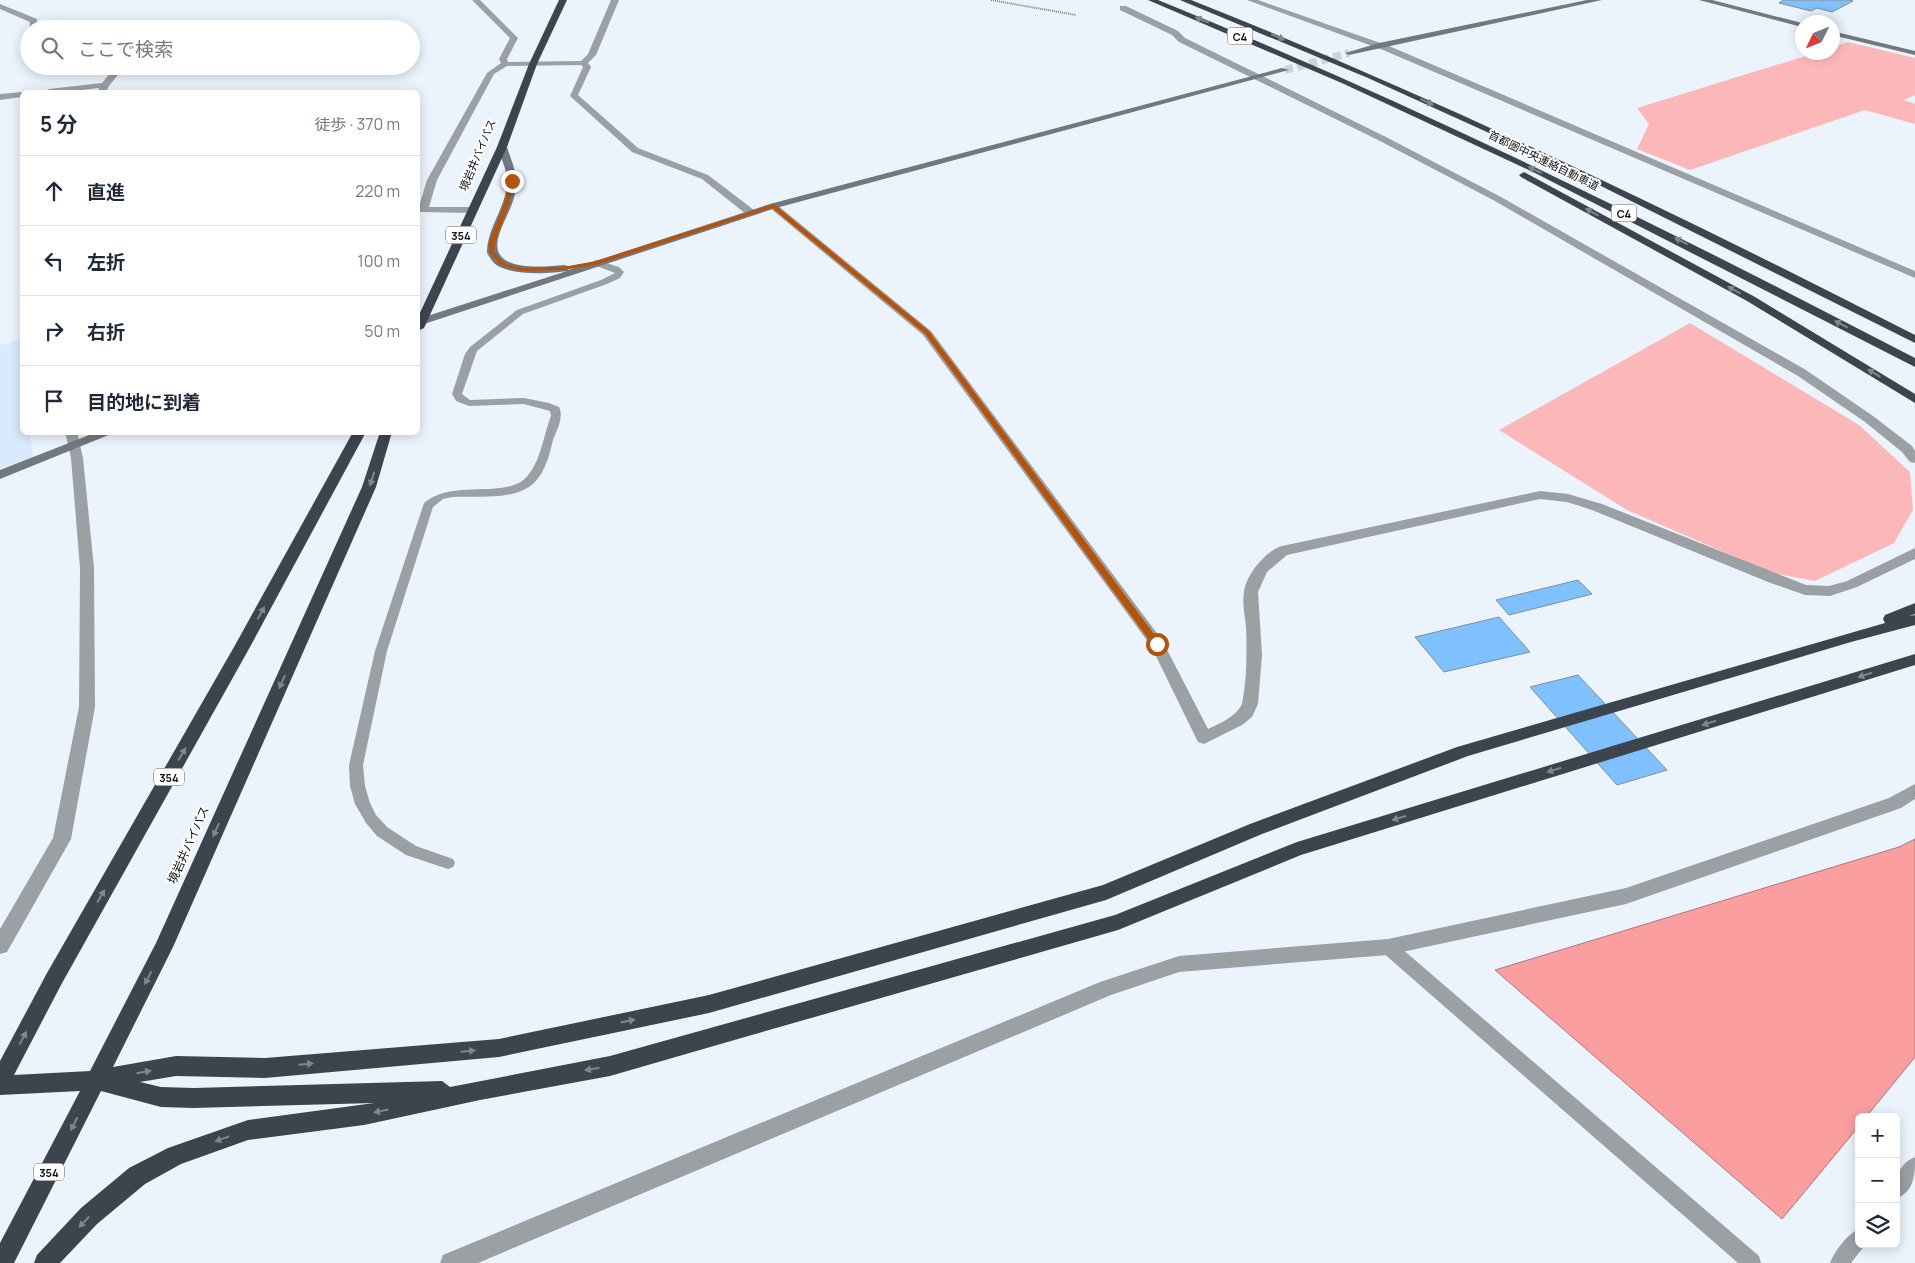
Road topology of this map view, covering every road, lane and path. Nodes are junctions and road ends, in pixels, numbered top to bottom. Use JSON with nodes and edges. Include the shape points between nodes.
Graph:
{"nodes":[{"id":1,"x":476,"y":0,"type":"edge"},
{"id":2,"x":563,"y":0,"type":"edge"},
{"id":3,"x":615,"y":0,"type":"edge"},
{"id":4,"x":991,"y":0,"type":"edge"},
{"id":5,"x":1152,"y":0,"type":"edge"},
{"id":6,"x":1184,"y":0,"type":"edge"},
{"id":7,"x":1251,"y":0,"type":"edge"},
{"id":8,"x":1598,"y":0,"type":"edge"},
{"id":9,"x":1702,"y":0,"type":"edge"},
{"id":10,"x":2,"y":4,"type":"edge"},
{"id":11,"x":1123,"y":8,"type":"dead end"},
{"id":12,"x":1076,"y":15,"type":"dead end"},
{"id":13,"x":32,"y":20,"type":"edge"},
{"id":14,"x":1795,"y":23,"type":"edge"},
{"id":15,"x":1840,"y":35,"type":"edge"},
{"id":16,"x":1378,"y":45,"type":"junction"},
{"id":17,"x":1349,"y":53,"type":"tunnel mouth"},
{"id":18,"x":1915,"y":53,"type":"edge"},
{"id":19,"x":583,"y":63,"type":"junction"},
{"id":20,"x":505,"y":64,"type":"junction"},
{"id":21,"x":532,"y":64,"type":"junction"},
{"id":22,"x":1285,"y":70,"type":"tunnel mouth"},
{"id":23,"x":1327,"y":73,"type":"junction"},
{"id":24,"x":114,"y":75,"type":"edge"},
{"id":25,"x":1258,"y":77,"type":"junction"},
{"id":26,"x":104,"y":89,"type":"edge"},
{"id":27,"x":86,"y":90,"type":"edge"},
{"id":28,"x":20,"y":96,"type":"edge"},
{"id":29,"x":0,"y":97,"type":"edge"},
{"id":30,"x":502,"y":147,"type":"junction"},
{"id":31,"x":772,"y":206,"type":"junction"},
{"id":32,"x":473,"y":210,"type":"junction"},
{"id":33,"x":750,"y":212,"type":"junction"},
{"id":34,"x":1746,"y":253,"type":"junction"},
{"id":35,"x":597,"y":263,"type":"junction"},
{"id":36,"x":1915,"y":275,"type":"edge"},
{"id":37,"x":420,"y":322,"type":"edge"},
{"id":38,"x":420,"y":325,"type":"edge"},
{"id":39,"x":1915,"y":334,"type":"edge"},
{"id":40,"x":1915,"y":340,"type":"edge"},
{"id":41,"x":1915,"y":363,"type":"edge"},
{"id":42,"x":1915,"y":399,"type":"edge"},
{"id":43,"x":94,"y":435,"type":"edge"},
{"id":44,"x":358,"y":435,"type":"edge"},
{"id":45,"x":385,"y":435,"type":"edge"},
{"id":46,"x":73,"y":439,"type":"edge"},
{"id":47,"x":1915,"y":459,"type":"edge"},
{"id":48,"x":0,"y":475,"type":"edge"},
{"id":49,"x":1915,"y":553,"type":"edge"},
{"id":50,"x":1915,"y":608,"type":"edge"},
{"id":51,"x":1915,"y":620,"type":"edge"},
{"id":52,"x":1850,"y":637,"type":"junction"},
{"id":53,"x":1914,"y":660,"type":"edge"},
{"id":54,"x":1915,"y":791,"type":"edge"},
{"id":55,"x":448,"y":863,"type":"dead end"},
{"id":56,"x":0,"y":946,"type":"edge"},
{"id":57,"x":1388,"y":947,"type":"junction"},
{"id":58,"x":96,"y":1080,"type":"junction"},
{"id":59,"x":0,"y":1081,"type":"edge"},
{"id":60,"x":0,"y":1086,"type":"edge"},
{"id":61,"x":480,"y":1090,"type":"junction"},
{"id":62,"x":1915,"y":1166,"type":"edge"},
{"id":63,"x":1900,"y":1185,"type":"edge"},
{"id":64,"x":1855,"y":1243,"type":"edge"},
{"id":65,"x":2,"y":1263,"type":"edge"},
{"id":66,"x":45,"y":1263,"type":"edge"},
{"id":67,"x":451,"y":1263,"type":"edge"},
{"id":68,"x":1752,"y":1263,"type":"edge"},
{"id":69,"x":1839,"y":1263,"type":"edge"}],
"edges":[{"from":1,"to":20,"type":"street","via":[[514,38],[503,59]]},
{"from":2,"to":21,"type":"highway","name":"境岩井バイパス","number":"354"},
{"from":3,"to":19,"type":"street","via":[[592,55]]},
{"from":4,"to":12,"type":"path"},
{"from":23,"to":5,"type":"highway","name":"首都圏中央連絡自動車道","number":"C4","one_way":true},
{"from":6,"to":34,"type":"highway","name":"首都圏中央連絡自動車道","number":"C4","one_way":true,"via":[[1338,62],[1467,120]]},
{"from":7,"to":16,"type":"street"},
{"from":8,"to":16,"type":"street"},
{"from":9,"to":14,"type":"street"},
{"from":10,"to":13,"type":"street"},
{"from":11,"to":25,"type":"street"},
{"from":15,"to":18,"type":"street"},
{"from":16,"to":17,"type":"street"},
{"from":16,"to":36,"type":"street"},
{"from":19,"to":21,"type":"street"},
{"from":19,"to":33,"type":"street","via":[[587,67],[574,96],[635,150],[705,178]]},
{"from":20,"to":21,"type":"street"},
{"from":20,"to":32,"type":"street","via":[[491,73],[432,180],[424,210]]},
{"from":21,"to":30,"type":"highway","name":"境岩井バイパス","number":"354"},
{"from":22,"to":25,"type":"street"},
{"from":41,"to":23,"type":"highway","name":"首都圏中央連絡自動車道","number":"C4","one_way":true,"via":[[1587,194]]},
{"from":42,"to":23,"type":"highway","one_way":true,"via":[[1751,299],[1511,168]]},
{"from":24,"to":26,"type":"street"},
{"from":25,"to":31,"type":"street"},
{"from":25,"to":47,"type":"street","via":[[1498,199],[1802,373],[1869,419]]},
{"from":26,"to":27,"type":"street"},
{"from":28,"to":29,"type":"street"},
{"from":30,"to":32,"type":"highway","name":"境岩井バイパス","number":"354"},
{"from":30,"to":35,"type":"street","via":[[512,181],[492,242],[492,252],[497,260],[522,270]]},
{"from":31,"to":33,"type":"street"},
{"from":31,"to":49,"type":"street","via":[[927,333],[1157,644],[1204,738],[1237,722],[1248,711],[1254,691],[1251,592],[1263,564],[1282,551],[1540,495],[1568,498],[1597,507],[1805,590],[1830,592]]},
{"from":32,"to":37,"type":"highway","name":"境岩井バイパス","number":"354"},
{"from":33,"to":35,"type":"street"},
{"from":34,"to":39,"type":"highway"},
{"from":34,"to":40,"type":"highway","name":"首都圏中央連絡自動車道","number":"C4"},
{"from":35,"to":38,"type":"street"},
{"from":35,"to":55,"type":"lane","via":[[620,272],[604,282],[520,312],[470,354],[457,394],[460,399],[469,403],[528,401],[546,404],[555,409],[556,416],[535,476],[526,483],[500,493],[440,496],[428,505],[381,651],[356,765],[356,782],[362,802],[381,832],[417,853]]},
{"from":43,"to":46,"type":"street"},
{"from":59,"to":44,"type":"highway","number":"354","one_way":true},
{"from":45,"to":58,"type":"highway","name":"境岩井バイパス","number":"354","one_way":true,"via":[[366,496],[164,947]]},
{"from":46,"to":48,"type":"street"},
{"from":46,"to":56,"type":"street","via":[[87,568],[87,707],[62,839]]},
{"from":50,"to":52,"type":"highway"},
{"from":51,"to":52,"type":"highway"},
{"from":58,"to":52,"type":"highway","one_way":true,"via":[[176,1066],[265,1068],[499,1048],[709,1004],[1106,892],[1256,829],[1463,751]]},
{"from":53,"to":61,"type":"highway","one_way":true,"via":[[1297,849],[1118,922],[610,1066]]},
{"from":54,"to":57,"type":"street","via":[[1895,803],[1626,896]]},
{"from":57,"to":67,"type":"street","via":[[1179,964],[1116,985]]},
{"from":57,"to":68,"type":"lane"},
{"from":58,"to":60,"type":"highway"},
{"from":58,"to":61,"type":"highway","via":[[161,1097],[194,1098]]},
{"from":58,"to":65,"type":"highway","name":"境岩井バイパス","number":"354","one_way":true},
{"from":61,"to":66,"type":"highway","one_way":true,"via":[[364,1115],[248,1130],[176,1155],[137,1176],[89,1216]]},
{"from":62,"to":63,"type":"lane"},
{"from":64,"to":69,"type":"lane"}]}
